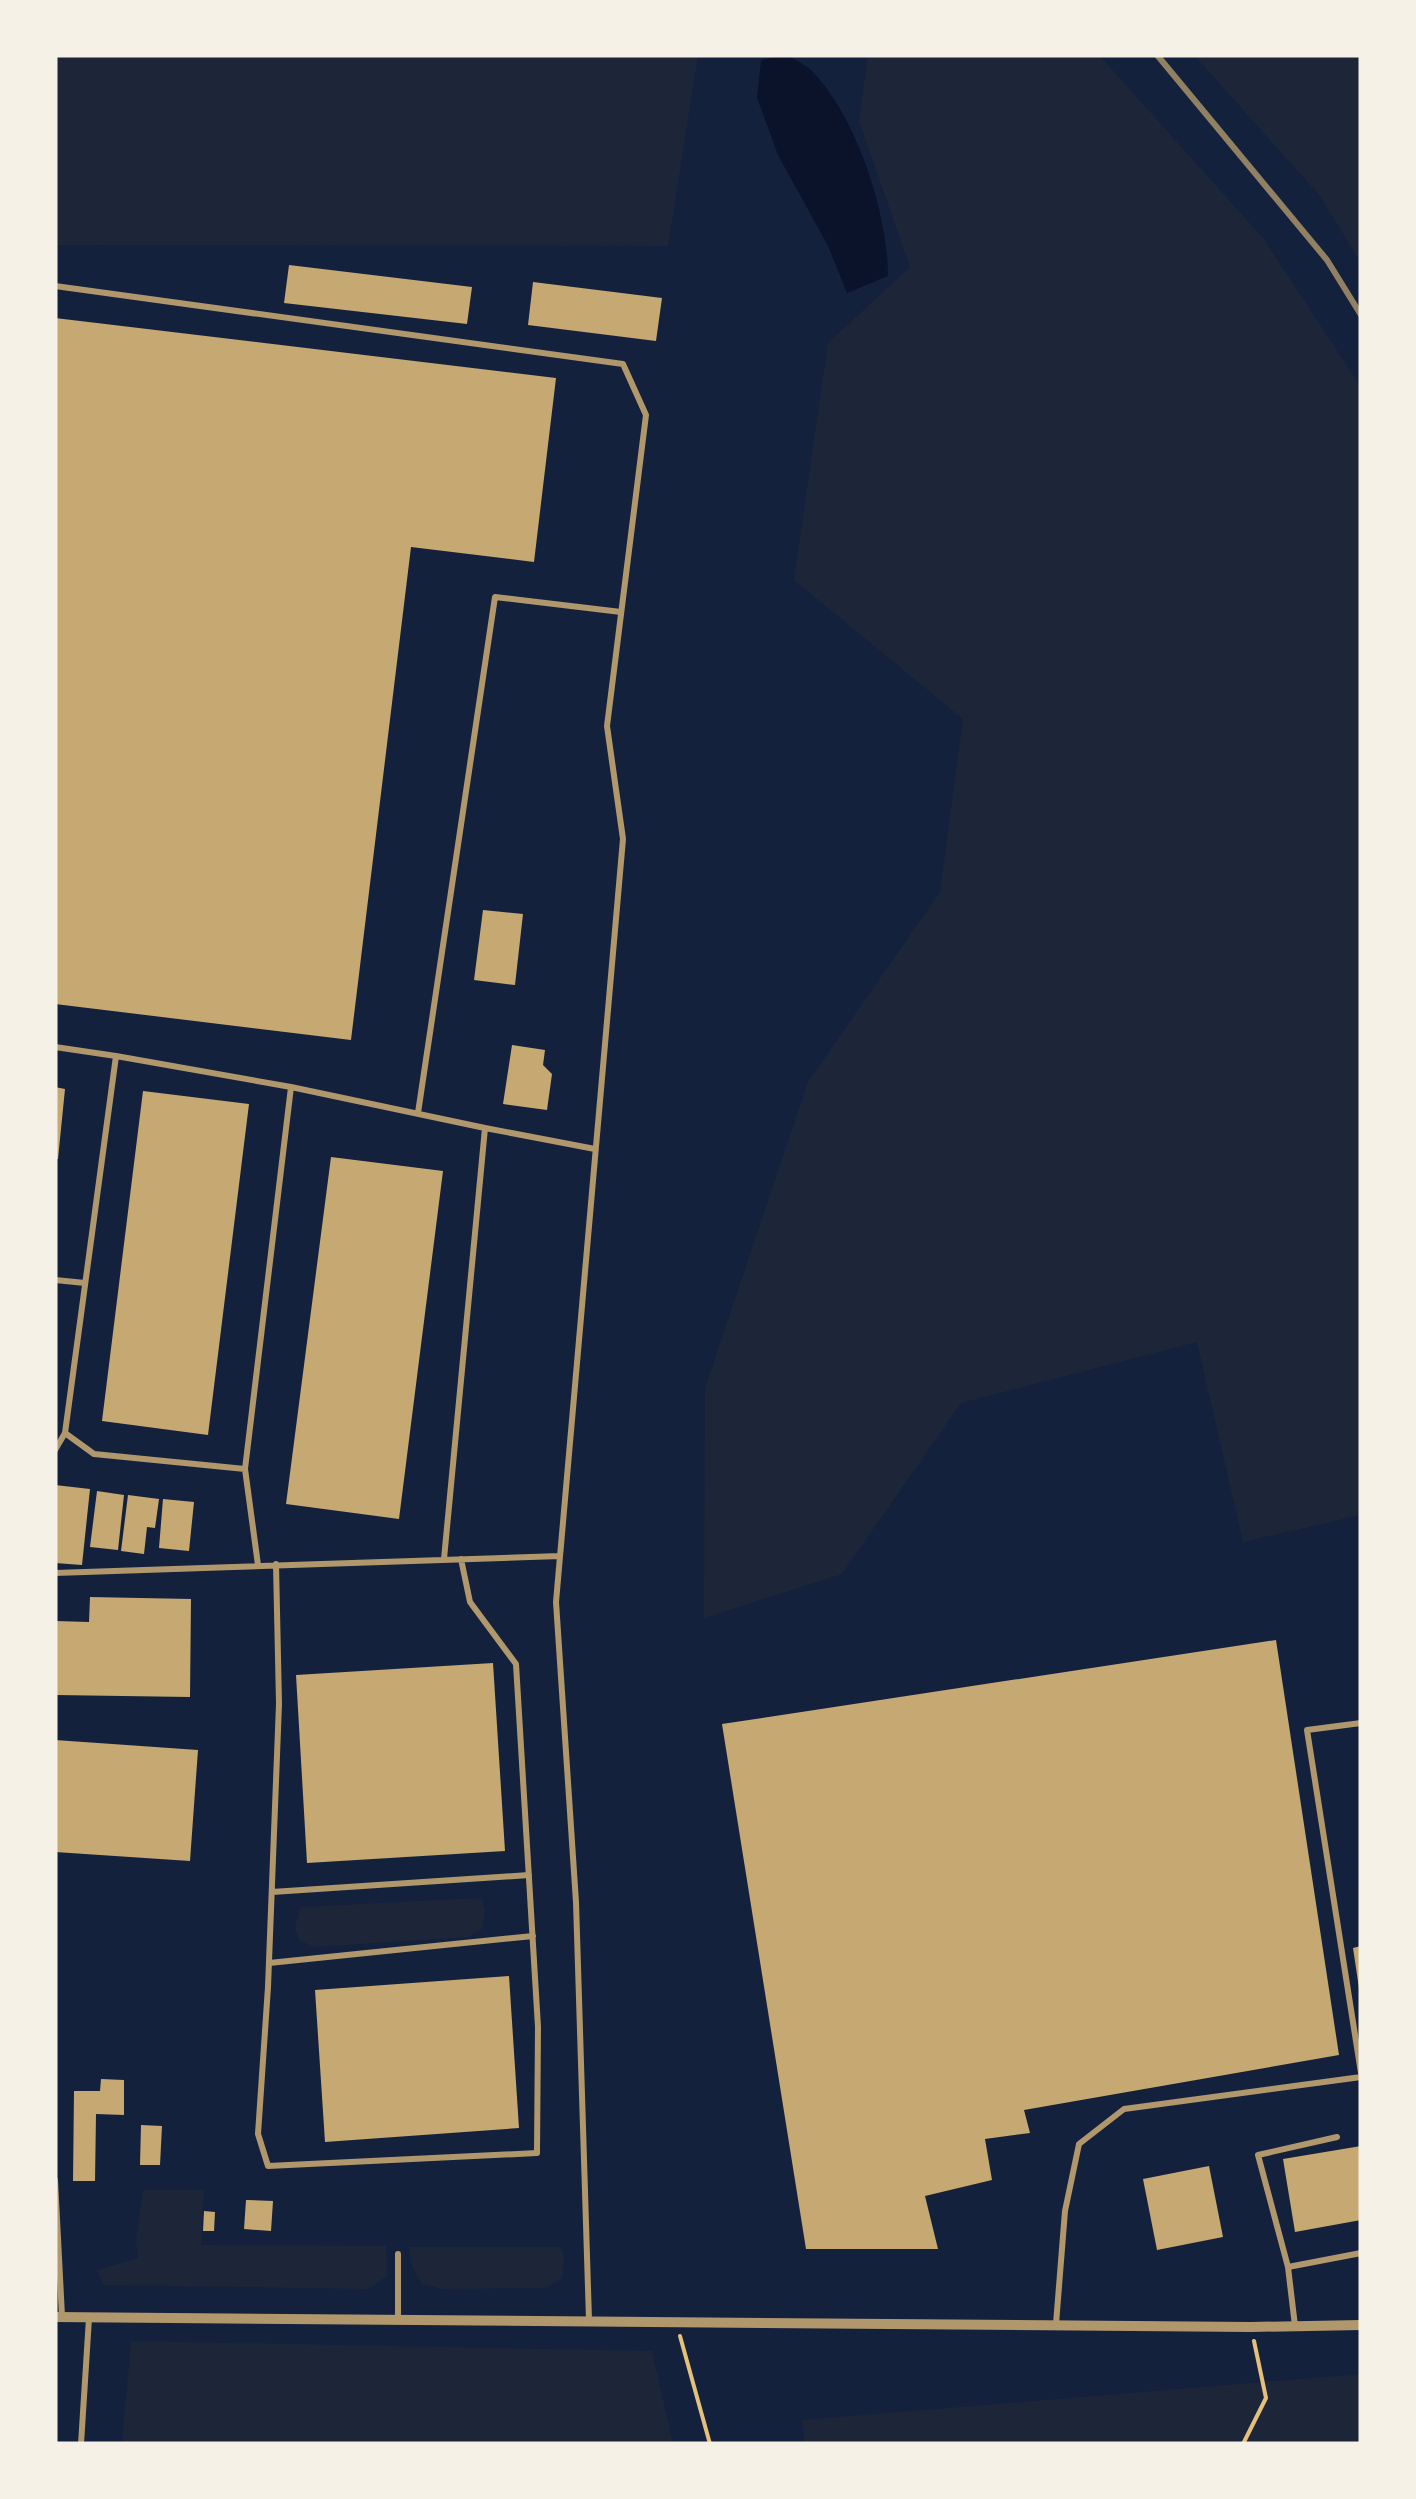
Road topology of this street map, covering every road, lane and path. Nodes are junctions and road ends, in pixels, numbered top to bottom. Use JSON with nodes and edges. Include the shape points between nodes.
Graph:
{"nodes":[{"id":1,"x":55,"y":286,"type":"edge"},
{"id":2,"x":622,"y":612,"type":"junction"},
{"id":3,"x":55,"y":1046,"type":"edge"},
{"id":4,"x":116,"y":1056,"type":"junction"},
{"id":5,"x":292,"y":1086,"type":"junction"},
{"id":6,"x":418,"y":1114,"type":"junction"},
{"id":7,"x":484,"y":1128,"type":"junction"},
{"id":8,"x":595,"y":1148,"type":"junction"},
{"id":9,"x":55,"y":1280,"type":"edge"},
{"id":10,"x":85,"y":1284,"type":"junction"},
{"id":11,"x":65,"y":1432,"type":"junction"},
{"id":12,"x":55,"y":1450,"type":"edge"},
{"id":13,"x":245,"y":1469,"type":"junction"},
{"id":14,"x":560,"y":1556,"type":"junction"},
{"id":15,"x":444,"y":1559,"type":"junction"},
{"id":16,"x":461,"y":1559,"type":"junction"},
{"id":17,"x":276,"y":1564,"type":"junction"},
{"id":18,"x":258,"y":1565,"type":"junction"},
{"id":19,"x":55,"y":1573,"type":"edge"},
{"id":20,"x":1361,"y":1724,"type":"edge"},
{"id":21,"x":529,"y":1875,"type":"junction"},
{"id":22,"x":272,"y":1892,"type":"junction"},
{"id":23,"x":533,"y":1936,"type":"junction"},
{"id":24,"x":269,"y":1962,"type":"junction"},
{"id":25,"x":1361,"y":2075,"type":"edge"},
{"id":26,"x":1336,"y":2136,"type":"dead end"},
{"id":27,"x":55,"y":2180,"type":"edge"},
{"id":28,"x":1361,"y":2253,"type":"edge"},
{"id":29,"x":398,"y":2254,"type":"dead end"},
{"id":30,"x":1288,"y":2267,"type":"junction"},
{"id":31,"x":59,"y":2317,"type":"edge"},
{"id":32,"x":89,"y":2318,"type":"junction"},
{"id":33,"x":398,"y":2320,"type":"junction"},
{"id":34,"x":589,"y":2322,"type":"junction"},
{"id":35,"x":676,"y":2322,"type":"junction"},
{"id":36,"x":1361,"y":2325,"type":"edge"},
{"id":37,"x":1056,"y":2326,"type":"junction"},
{"id":38,"x":1295,"y":2326,"type":"junction"},
{"id":39,"x":1251,"y":2327,"type":"junction"},
{"id":40,"x":82,"y":2444,"type":"edge"},
{"id":41,"x":710,"y":2444,"type":"edge"},
{"id":42,"x":1243,"y":2444,"type":"edge"}],
"edges":[{"from":1,"to":2,"type":"lane","via":[[623,364],[646,415]]},
{"from":2,"to":6,"type":"lane","via":[[495,598]]},
{"from":2,"to":8,"type":"lane","via":[[608,726],[624,839]]},
{"from":3,"to":4,"type":"lane"},
{"from":4,"to":5,"type":"lane"},
{"from":4,"to":10,"type":"lane"},
{"from":5,"to":6,"type":"lane"},
{"from":5,"to":13,"type":"lane"},
{"from":6,"to":7,"type":"lane"},
{"from":7,"to":8,"type":"lane"},
{"from":7,"to":15,"type":"lane"},
{"from":8,"to":14,"type":"lane"},
{"from":9,"to":10,"type":"lane"},
{"from":10,"to":11,"type":"lane"},
{"from":11,"to":12,"type":"lane"},
{"from":11,"to":13,"type":"lane","via":[[94,1454]]},
{"from":13,"to":18,"type":"lane"},
{"from":14,"to":16,"type":"lane"},
{"from":14,"to":34,"type":"lane","via":[[556,1602],[576,1902]]},
{"from":15,"to":16,"type":"lane"},
{"from":15,"to":17,"type":"lane"},
{"from":16,"to":21,"type":"lane","via":[[470,1602],[516,1664]]},
{"from":17,"to":18,"type":"lane"},
{"from":17,"to":22,"type":"lane"},
{"from":18,"to":19,"type":"lane"},
{"from":20,"to":25,"type":"lane","via":[[1308,1730]]},
{"from":21,"to":22,"type":"lane"},
{"from":21,"to":23,"type":"lane"},
{"from":22,"to":24,"type":"lane"},
{"from":23,"to":24,"type":"lane"},
{"from":23,"to":24,"type":"lane","via":[[538,2153],[268,2166],[258,2134]]},
{"from":25,"to":37,"type":"lane","via":[[1124,2109],[1078,2144]]},
{"from":26,"to":30,"type":"lane","via":[[1258,2155]]},
{"from":27,"to":31,"type":"lane"},
{"from":28,"to":30,"type":"lane"},
{"from":29,"to":33,"type":"lane"},
{"from":30,"to":38,"type":"lane"},
{"from":31,"to":32,"type":"street"},
{"from":32,"to":33,"type":"street"},
{"from":32,"to":40,"type":"lane"},
{"from":33,"to":34,"type":"street"},
{"from":34,"to":35,"type":"street"},
{"from":35,"to":37,"type":"street"},
{"from":35,"to":41,"type":"path"},
{"from":36,"to":38,"type":"street"},
{"from":37,"to":39,"type":"street"},
{"from":38,"to":39,"type":"street"},
{"from":39,"to":42,"type":"path","via":[[1266,2398]]}]}
